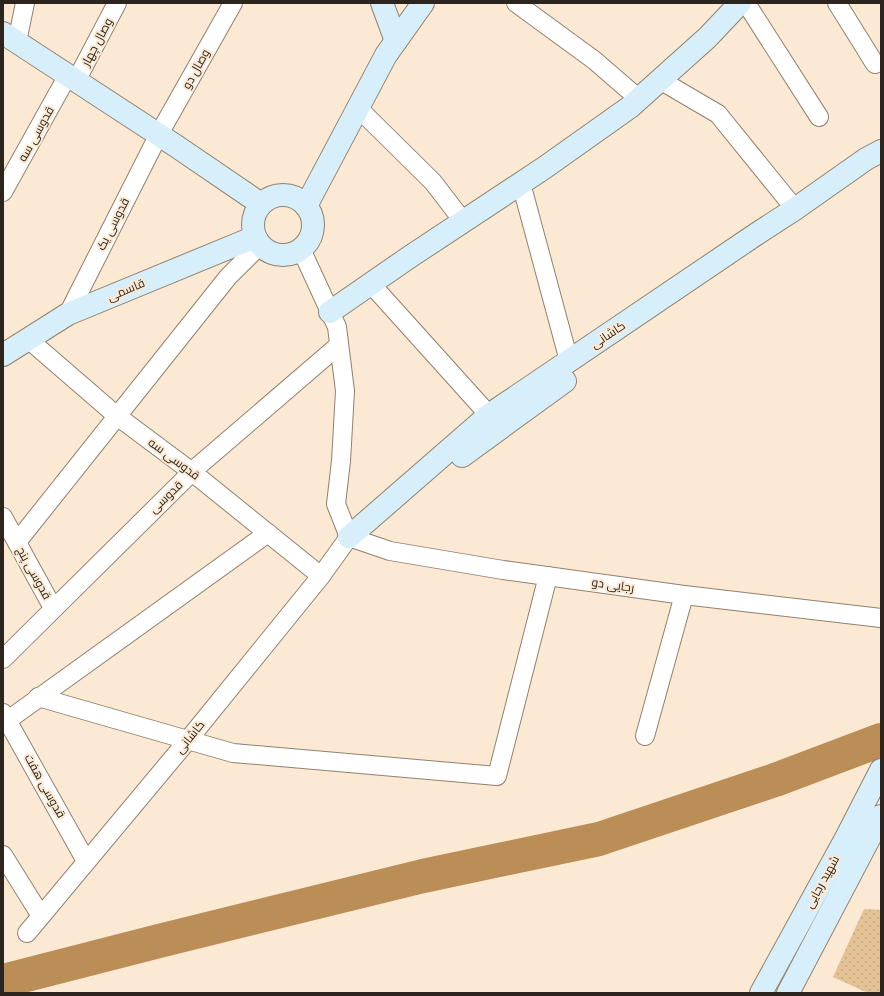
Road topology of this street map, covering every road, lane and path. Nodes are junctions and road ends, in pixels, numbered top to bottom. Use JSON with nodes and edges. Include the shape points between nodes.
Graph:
{"nodes":[{"id":1,"x":25,"y":3,"type":"edge"},
{"id":2,"x":117,"y":3,"type":"edge"},
{"id":3,"x":233,"y":3,"type":"edge"},
{"id":4,"x":382,"y":3,"type":"edge"},
{"id":5,"x":424,"y":3,"type":"edge"},
{"id":6,"x":516,"y":3,"type":"edge"},
{"id":7,"x":740,"y":3,"type":"edge"},
{"id":8,"x":746,"y":3,"type":"edge"},
{"id":9,"x":837,"y":3,"type":"edge"},
{"id":10,"x":10,"y":38,"type":"edge"},
{"id":11,"x":396,"y":41,"type":"junction"},
{"id":12,"x":875,"y":64,"type":"dead end"},
{"id":13,"x":72,"y":78,"type":"junction"},
{"id":14,"x":660,"y":80,"type":"junction"},
{"id":15,"x":639,"y":99,"type":"junction"},
{"id":16,"x":358,"y":108,"type":"junction"},
{"id":17,"x":819,"y":117,"type":"dead end"},
{"id":18,"x":159,"y":134,"type":"junction"},
{"id":19,"x":881,"y":151,"type":"edge"},
{"id":20,"x":881,"y":167,"type":"edge"},
{"id":21,"x":521,"y":183,"type":"junction"},
{"id":22,"x":3,"y":192,"type":"edge"},
{"id":23,"x":261,"y":204,"type":"junction"},
{"id":24,"x":306,"y":206,"type":"junction"},
{"id":25,"x":795,"y":209,"type":"junction"},
{"id":26,"x":463,"y":221,"type":"junction"},
{"id":27,"x":257,"y":241,"type":"junction"},
{"id":28,"x":302,"y":248,"type":"junction"},
{"id":29,"x":371,"y":284,"type":"junction"},
{"id":30,"x":330,"y":312,"type":"junction"},
{"id":31,"x":68,"y":314,"type":"junction"},
{"id":32,"x":28,"y":339,"type":"junction"},
{"id":33,"x":339,"y":345,"type":"junction"},
{"id":34,"x":3,"y":356,"type":"edge"},
{"id":35,"x":569,"y":361,"type":"junction"},
{"id":36,"x":489,"y":415,"type":"junction"},
{"id":37,"x":117,"y":416,"type":"junction"},
{"id":38,"x":192,"y":472,"type":"junction"},
{"id":39,"x":3,"y":517,"type":"edge"},
{"id":40,"x":268,"y":533,"type":"junction"},
{"id":41,"x":349,"y":537,"type":"junction"},
{"id":42,"x":17,"y":542,"type":"junction"},
{"id":43,"x":321,"y":576,"type":"junction"},
{"id":44,"x":548,"y":576,"type":"junction"},
{"id":45,"x":684,"y":595,"type":"junction"},
{"id":46,"x":53,"y":608,"type":"junction"},
{"id":47,"x":881,"y":618,"type":"edge"},
{"id":48,"x":3,"y":659,"type":"edge"},
{"id":49,"x":38,"y":698,"type":"junction"},
{"id":50,"x":6,"y":716,"type":"edge"},
{"id":51,"x":645,"y":736,"type":"dead end"},
{"id":52,"x":188,"y":740,"type":"junction"},
{"id":53,"x":881,"y":770,"type":"edge"},
{"id":54,"x":881,"y":816,"type":"edge"},
{"id":55,"x":3,"y":855,"type":"edge"},
{"id":56,"x":86,"y":861,"type":"junction"},
{"id":57,"x":41,"y":916,"type":"junction"},
{"id":58,"x":27,"y":933,"type":"dead end"},
{"id":59,"x":761,"y":993,"type":"edge"},
{"id":60,"x":788,"y":993,"type":"edge"}],
"edges":[{"from":1,"to":10,"type":"street"},
{"from":2,"to":13,"type":"street","name":"وصال چهار"},
{"from":3,"to":18,"type":"street","name":"وصال دو"},
{"from":4,"to":11,"type":"street"},
{"from":5,"to":11,"type":"street"},
{"from":6,"to":15,"type":"street","via":[[594,60]]},
{"from":7,"to":14,"type":"street","via":[[708,37]]},
{"from":8,"to":17,"type":"street"},
{"from":9,"to":12,"type":"street"},
{"from":10,"to":13,"type":"street"},
{"from":11,"to":16,"type":"street"},
{"from":13,"to":18,"type":"street"},
{"from":13,"to":22,"type":"street","name":"قدوسی سه"},
{"from":14,"to":15,"type":"street"},
{"from":14,"to":25,"type":"street","via":[[718,114]]},
{"from":15,"to":21,"type":"street"},
{"from":16,"to":24,"type":"street"},
{"from":16,"to":26,"type":"street","via":[[433,182]]},
{"from":18,"to":23,"type":"street"},
{"from":18,"to":31,"type":"street","name":"قدوسی یک"},
{"from":19,"to":25,"type":"street","name":"کاشانی","via":[[866,158]]},
{"from":20,"to":41,"type":"street","name":"کاشانی","via":[[644,324]]},
{"from":21,"to":26,"type":"street"},
{"from":21,"to":35,"type":"street"},
{"from":23,"to":24,"type":"street","via":[[269,198],[289,195]]},
{"from":23,"to":27,"type":"street","via":[[256,211],[252,228]]},
{"from":24,"to":28,"type":"street","via":[[310,214],[312,232]]},
{"from":25,"to":35,"type":"street","name":"کاشانی"},
{"from":26,"to":29,"type":"street"},
{"from":27,"to":28,"type":"street","via":[[267,251],[276,254],[294,253]]},
{"from":27,"to":31,"type":"street","name":"قاسمی"},
{"from":27,"to":37,"type":"street"},
{"from":28,"to":30,"type":"street"},
{"from":29,"to":30,"type":"street"},
{"from":29,"to":36,"type":"street"},
{"from":30,"to":33,"type":"street","via":[[337,327]]},
{"from":31,"to":32,"type":"street","name":"قاسمی"},
{"from":32,"to":34,"type":"street","name":"قاسمی"},
{"from":32,"to":37,"type":"street","name":"قدوسی سه"},
{"from":33,"to":38,"type":"street","name":"قدوسی"},
{"from":33,"to":41,"type":"street","via":[[345,391],[336,504]]},
{"from":35,"to":36,"type":"street","name":"کاشانی"},
{"from":36,"to":41,"type":"street","name":"کاشانی"},
{"from":37,"to":38,"type":"street","name":"قدوسی سه"},
{"from":37,"to":42,"type":"street"},
{"from":38,"to":40,"type":"street","name":"قدوسی سه"},
{"from":38,"to":46,"type":"street","name":"قدوسی"},
{"from":39,"to":42,"type":"street","name":"قدوسی پنج"},
{"from":40,"to":43,"type":"street","name":"قدوسی سه"},
{"from":40,"to":49,"type":"street"},
{"from":41,"to":43,"type":"street","name":"کاشانی"},
{"from":41,"to":44,"type":"street","name":"رجایی دو","via":[[390,551]]},
{"from":42,"to":46,"type":"street","name":"قدوسی پنج"},
{"from":43,"to":52,"type":"street","name":"کاشانی"},
{"from":44,"to":45,"type":"street","name":"رجایی دو"},
{"from":44,"to":52,"type":"street","via":[[497,776],[233,753]]},
{"from":45,"to":47,"type":"street","name":"رجایی دو"},
{"from":45,"to":51,"type":"street"},
{"from":46,"to":48,"type":"street","name":"قدوسی"},
{"from":49,"to":50,"type":"street"},
{"from":49,"to":52,"type":"street"},
{"from":50,"to":56,"type":"street","name":"قدوسی هفت"},
{"from":52,"to":56,"type":"street","name":"کاشانی"},
{"from":53,"to":59,"type":"street","name":"شهید رجایی"},
{"from":54,"to":60,"type":"street","name":"شهید رجایی"},
{"from":55,"to":57,"type":"street"},
{"from":56,"to":57,"type":"street","name":"کاشانی"},
{"from":57,"to":58,"type":"street","name":"کاشانی"}]}
